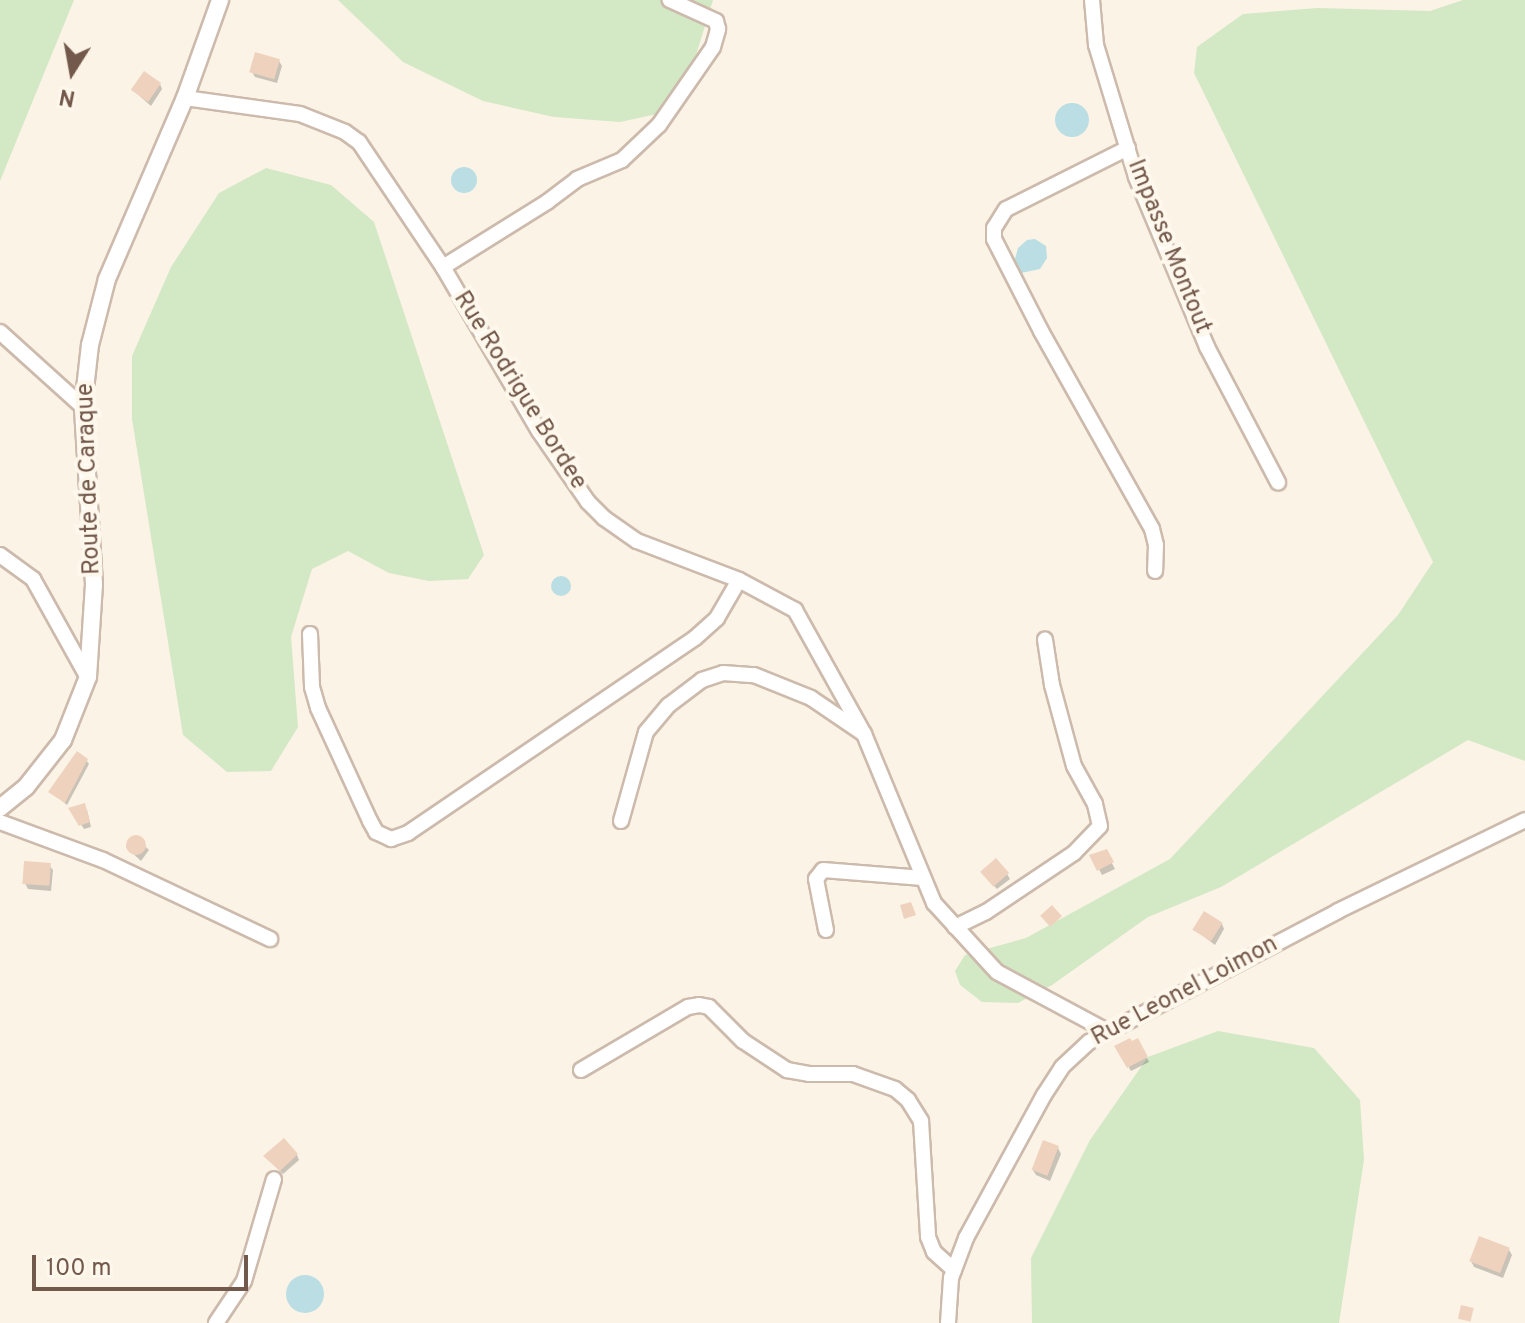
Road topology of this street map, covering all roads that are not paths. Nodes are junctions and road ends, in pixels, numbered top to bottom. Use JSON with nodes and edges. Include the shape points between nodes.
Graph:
{"nodes":[{"id":1,"x":220,"y":0,"type":"edge"},
{"id":2,"x":670,"y":0,"type":"edge"},
{"id":3,"x":1092,"y":0,"type":"edge"},
{"id":4,"x":185,"y":98,"type":"junction"},
{"id":5,"x":1128,"y":148,"type":"junction"},
{"id":6,"x":443,"y":267,"type":"junction"},
{"id":7,"x":0,"y":332,"type":"edge"},
{"id":8,"x":83,"y":407,"type":"junction"},
{"id":9,"x":1278,"y":482,"type":"dead end"},
{"id":10,"x":0,"y":555,"type":"edge"},
{"id":11,"x":1155,"y":571,"type":"dead end"},
{"id":12,"x":739,"y":580,"type":"junction"},
{"id":13,"x":310,"y":634,"type":"dead end"},
{"id":14,"x":1045,"y":640,"type":"dead end"},
{"id":15,"x":88,"y":677,"type":"junction"},
{"id":16,"x":864,"y":734,"type":"junction"},
{"id":17,"x":0,"y":808,"type":"edge"},
{"id":18,"x":1525,"y":820,"type":"edge"},
{"id":19,"x":621,"y":821,"type":"dead end"},
{"id":20,"x":0,"y":822,"type":"edge"},
{"id":21,"x":923,"y":878,"type":"junction"},
{"id":22,"x":955,"y":927,"type":"junction"},
{"id":23,"x":826,"y":930,"type":"dead end"},
{"id":24,"x":270,"y":939,"type":"dead end"},
{"id":25,"x":1107,"y":1031,"type":"junction"},
{"id":26,"x":581,"y":1070,"type":"dead end"},
{"id":27,"x":274,"y":1179,"type":"dead end"},
{"id":28,"x":954,"y":1270,"type":"junction"},
{"id":29,"x":216,"y":1323,"type":"edge"},
{"id":30,"x":948,"y":1323,"type":"edge"}],
"edges":[{"from":1,"to":4,"type":"street","name":"Route de Caraque"},
{"from":2,"to":6,"type":"street","via":[[716,21],[718,29],[713,47],[659,125],[622,160],[577,179]]},
{"from":3,"to":5,"type":"street","name":"Impasse Montout","via":[[1096,45]]},
{"from":4,"to":6,"type":"street","name":"Rue Rodrigue Bordee","via":[[300,114],[345,132],[378,166]]},
{"from":4,"to":8,"type":"street","name":"Route de Caraque","via":[[107,279],[90,345]]},
{"from":5,"to":9,"type":"street","name":"Impasse Montout","via":[[1207,347]]},
{"from":5,"to":11,"type":"street","via":[[1006,209],[994,228],[994,239],[1152,529]]},
{"from":6,"to":12,"type":"street","name":"Rue Rodrigue Bordee","via":[[539,431],[588,502],[637,541]]},
{"from":7,"to":8,"type":"street"},
{"from":8,"to":15,"type":"street","name":"Route de Caraque","via":[[94,584]]},
{"from":10,"to":15,"type":"street","via":[[33,579]]},
{"from":12,"to":13,"type":"street","via":[[717,618],[695,638],[408,833],[391,839],[376,832],[318,708]]},
{"from":12,"to":16,"type":"street","name":"Rue Rodrigue Bordee","via":[[795,610]]},
{"from":14,"to":22,"type":"street","via":[[1074,766],[1095,804],[1100,826],[1074,853]]},
{"from":15,"to":17,"type":"street","name":"Route de Caraque","via":[[63,740],[26,787]]},
{"from":16,"to":19,"type":"street","via":[[811,698],[754,675],[723,673],[702,680],[669,705],[646,732]]},
{"from":16,"to":21,"type":"street","name":"Rue Rodrigue Bordee"},
{"from":18,"to":25,"type":"street","name":"Rue Leonel Loimon"},
{"from":20,"to":24,"type":"street","via":[[103,860]]},
{"from":21,"to":22,"type":"street","name":"Rue Rodrigue Bordee","via":[[934,903]]},
{"from":21,"to":23,"type":"street","via":[[823,870],[816,879]]},
{"from":22,"to":25,"type":"street","name":"Rue Rodrigue Bordee","via":[[1008,980]]},
{"from":25,"to":28,"type":"street","name":"Rue Leonel Loimon","via":[[1056,1076],[966,1238]]},
{"from":26,"to":28,"type":"street","via":[[699,1005],[709,1007],[743,1041],[787,1070],[853,1074],[895,1089],[921,1121],[928,1237],[934,1252]]},
{"from":27,"to":29,"type":"street","via":[[244,1281]]},
{"from":28,"to":30,"type":"street","name":"Rue Leonel Loimon"}]}
